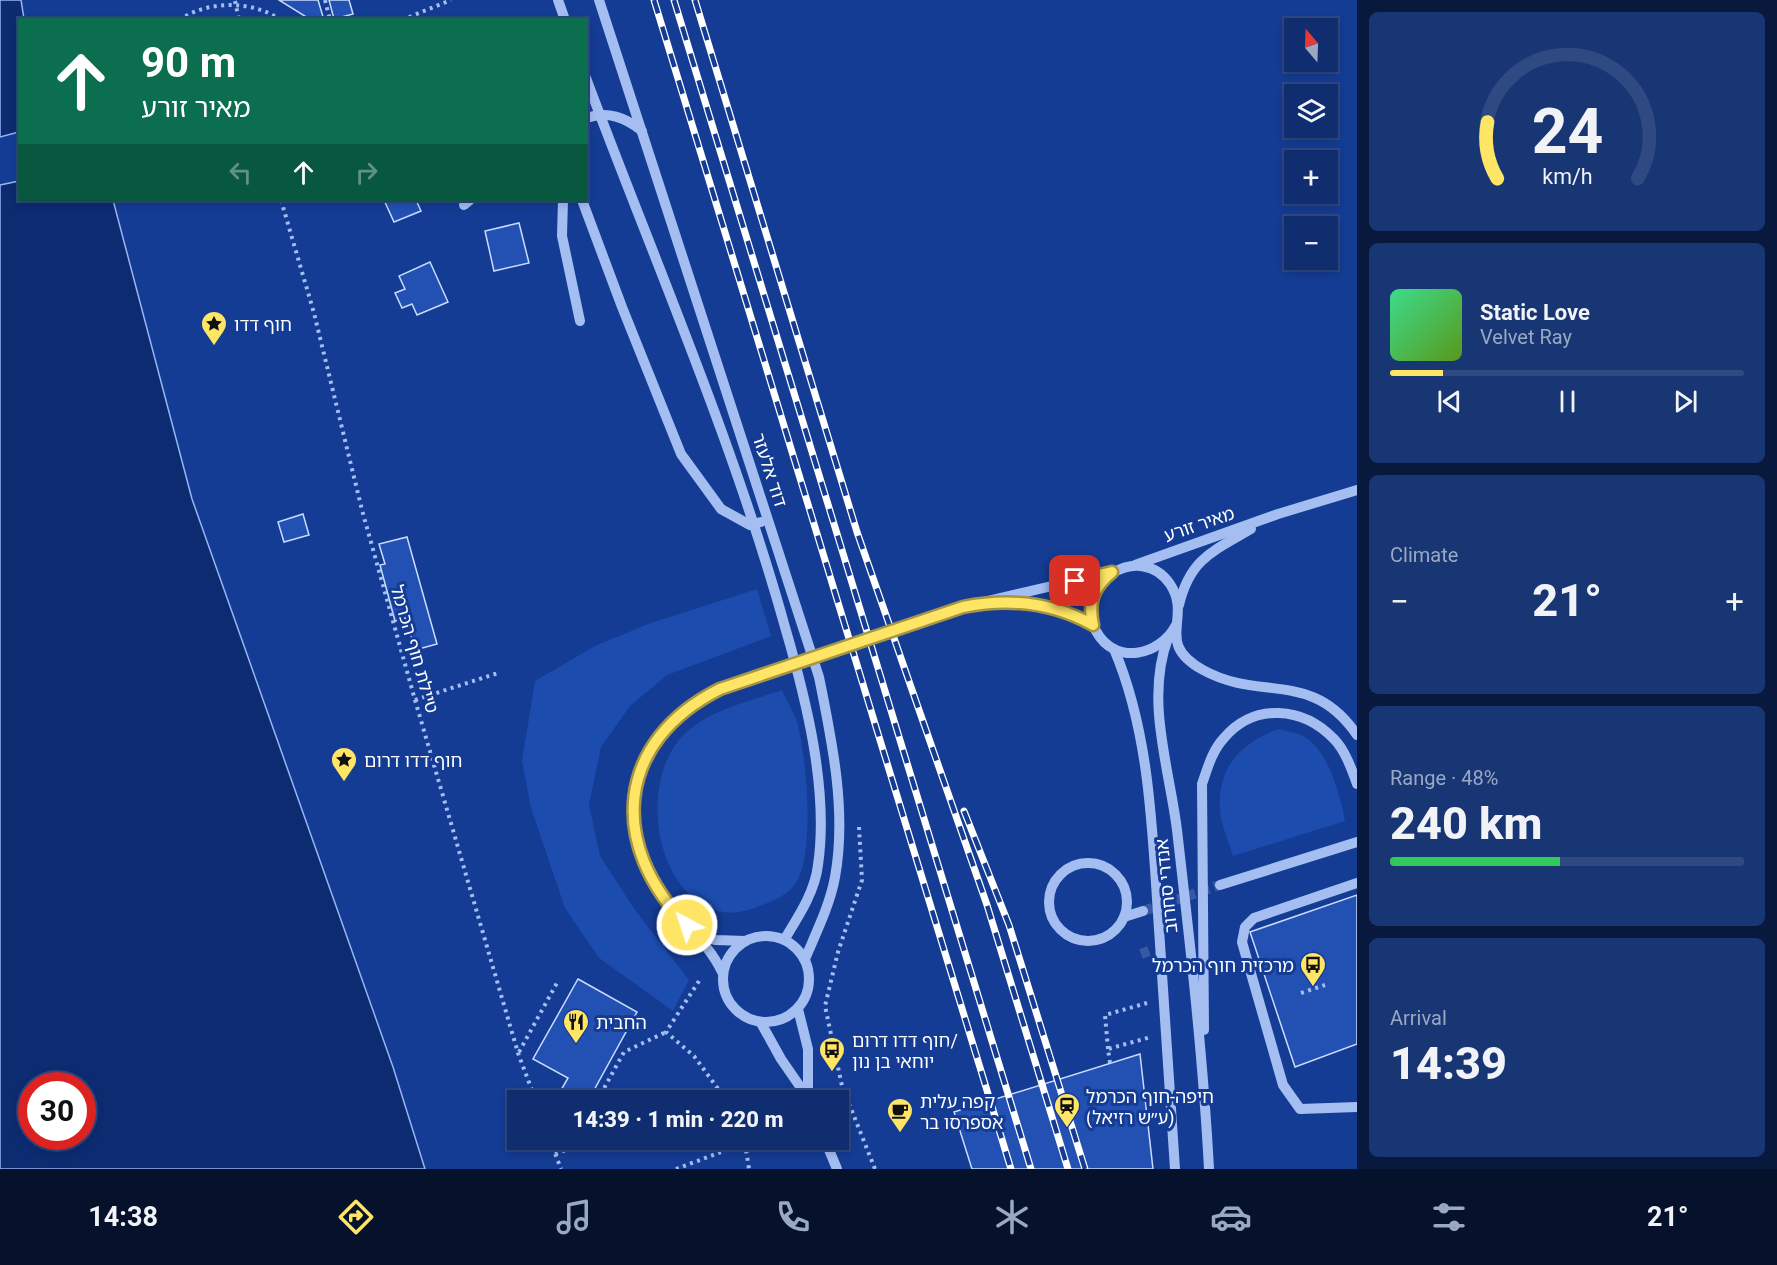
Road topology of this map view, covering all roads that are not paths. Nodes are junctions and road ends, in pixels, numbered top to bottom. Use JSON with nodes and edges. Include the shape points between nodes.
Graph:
{"nodes":[{"id":1,"x":558,"y":0,"type":"edge"},
{"id":2,"x":599,"y":0,"type":"edge"},
{"id":3,"x":564,"y":18,"type":"edge"},
{"id":4,"x":588,"y":83,"type":"edge"},
{"id":5,"x":600,"y":114,"type":"junction"},
{"id":6,"x":588,"y":117,"type":"edge"},
{"id":7,"x":642,"y":132,"type":"junction"},
{"id":8,"x":563,"y":201,"type":"edge"},
{"id":9,"x":582,"y":201,"type":"edge"},
{"id":10,"x":580,"y":321,"type":"dead end"},
{"id":11,"x":1357,"y":490,"type":"edge"},
{"id":12,"x":764,"y":504,"type":"junction"},
{"id":13,"x":1278,"y":514,"type":"junction"},
{"id":14,"x":756,"y":525,"type":"junction"},
{"id":15,"x":1131,"y":566,"type":"junction"},
{"id":16,"x":1112,"y":572,"type":"junction"},
{"id":17,"x":993,"y":601,"type":"junction"},
{"id":18,"x":1178,"y":610,"type":"junction"},
{"id":19,"x":1093,"y":625,"type":"junction"},
{"id":20,"x":1176,"y":625,"type":"junction"},
{"id":21,"x":1168,"y":638,"type":"junction"},
{"id":22,"x":1114,"y":649,"type":"junction"},
{"id":23,"x":1357,"y":735,"type":"edge"},
{"id":24,"x":1357,"y":784,"type":"edge"},
{"id":25,"x":1357,"y":842,"type":"edge"},
{"id":26,"x":1357,"y":883,"type":"edge"},
{"id":27,"x":1220,"y":885,"type":"tunnel mouth"},
{"id":28,"x":1143,"y":910,"type":"tunnel mouth"},
{"id":29,"x":1124,"y":917,"type":"junction"},
{"id":30,"x":698,"y":936,"type":"junction"},
{"id":31,"x":746,"y":940,"type":"junction"},
{"id":32,"x":784,"y":940,"type":"junction"},
{"id":33,"x":805,"y":959,"type":"junction"},
{"id":34,"x":723,"y":972,"type":"junction"},
{"id":35,"x":798,"y":1009,"type":"junction"},
{"id":36,"x":761,"y":1023,"type":"junction"},
{"id":37,"x":1204,"y":1087,"type":"junction"},
{"id":38,"x":803,"y":1090,"type":"edge"},
{"id":39,"x":809,"y":1090,"type":"edge"},
{"id":40,"x":1357,"y":1107,"type":"edge"},
{"id":41,"x":829,"y":1150,"type":"edge"},
{"id":42,"x":837,"y":1169,"type":"edge"},
{"id":43,"x":1176,"y":1169,"type":"edge"},
{"id":44,"x":1209,"y":1169,"type":"edge"}],
"edges":[{"from":1,"to":3,"type":"street"},
{"from":2,"to":7,"type":"street","name":"דוד אלעזר"},
{"from":4,"to":5,"type":"street","name":"דוד אלעזר"},
{"from":5,"to":6,"type":"street"},
{"from":5,"to":7,"type":"street","via":[[625,120]]},
{"from":5,"to":14,"type":"street","name":"דוד אלעזר"},
{"from":7,"to":12,"type":"street","name":"דוד אלעזר"},
{"from":8,"to":10,"type":"street","via":[[562,236]]},
{"from":9,"to":14,"type":"street","via":[[681,454],[721,509],[741,522]]},
{"from":11,"to":13,"type":"street","name":"מאיר זורע"},
{"from":12,"to":14,"type":"street","via":[[764,519]]},
{"from":12,"to":33,"type":"street","name":"דוד אלעזר","via":[[819,677],[836,774],[835,877]]},
{"from":13,"to":15,"type":"street","name":"מאיר זורע"},
{"from":13,"to":18,"type":"street","name":"מאיר זורע","via":[[1207,554],[1192,568]]},
{"from":14,"to":32,"type":"street","name":"דוד אלעזר","via":[[800,680],[818,768],[818,866],[807,900]]},
{"from":15,"to":16,"type":"street"},
{"from":15,"to":18,"type":"street","via":[[1159,573],[1176,596]]},
{"from":16,"to":17,"type":"street"},
{"from":16,"to":19,"type":"street","via":[[1102,580],[1091,601]]},
{"from":17,"to":19,"type":"street","via":[[1054,608]]},
{"from":17,"to":30,"type":"street","bridge":true,"via":[[963,607],[743,681],[694,702],[670,721],[655,739],[642,768],[633,796],[634,826],[640,855],[658,888]]},
{"from":18,"to":20,"type":"street"},
{"from":19,"to":22,"type":"street"},
{"from":20,"to":21,"type":"street"},
{"from":20,"to":23,"type":"street","via":[[1177,646],[1187,661],[1232,682],[1305,692],[1328,703]]},
{"from":21,"to":22,"type":"street","via":[[1143,653]]},
{"from":21,"to":37,"type":"street","name":"אנדרי סחרוב","via":[[1159,661],[1156,695],[1177,827]]},
{"from":22,"to":43,"type":"street","name":"אנדרי סחרוב","via":[[1128,682],[1140,734],[1154,844]]},
{"from":24,"to":37,"type":"street","via":[[1336,740],[1295,713],[1275,712],[1236,726],[1211,758],[1202,784]]},
{"from":25,"to":27,"type":"street"},
{"from":26,"to":40,"type":"street","via":[[1254,918],[1245,927],[1242,942],[1283,1086],[1300,1108]]},
{"from":28,"to":29,"type":"street"},
{"from":29,"to":29,"type":"street","via":[[1125,892],[1120,880],[1102,866],[1070,867],[1053,884],[1049,896],[1051,914],[1071,937],[1096,940],[1117,927]]},
{"from":30,"to":31,"type":"street"},
{"from":30,"to":34,"type":"street"},
{"from":31,"to":32,"type":"street","via":[[758,936]]},
{"from":31,"to":34,"type":"street","via":[[727,959]]},
{"from":32,"to":33,"type":"street"},
{"from":33,"to":35,"type":"street","via":[[809,985]]},
{"from":34,"to":36,"type":"street","via":[[725,993],[735,1011]]},
{"from":35,"to":36,"type":"street","via":[[787,1017]]},
{"from":35,"to":39,"type":"street","via":[[808,1049]]},
{"from":36,"to":38,"type":"street"},
{"from":37,"to":44,"type":"street","name":"אנדרי סחרוב"},
{"from":41,"to":42,"type":"street"}]}
